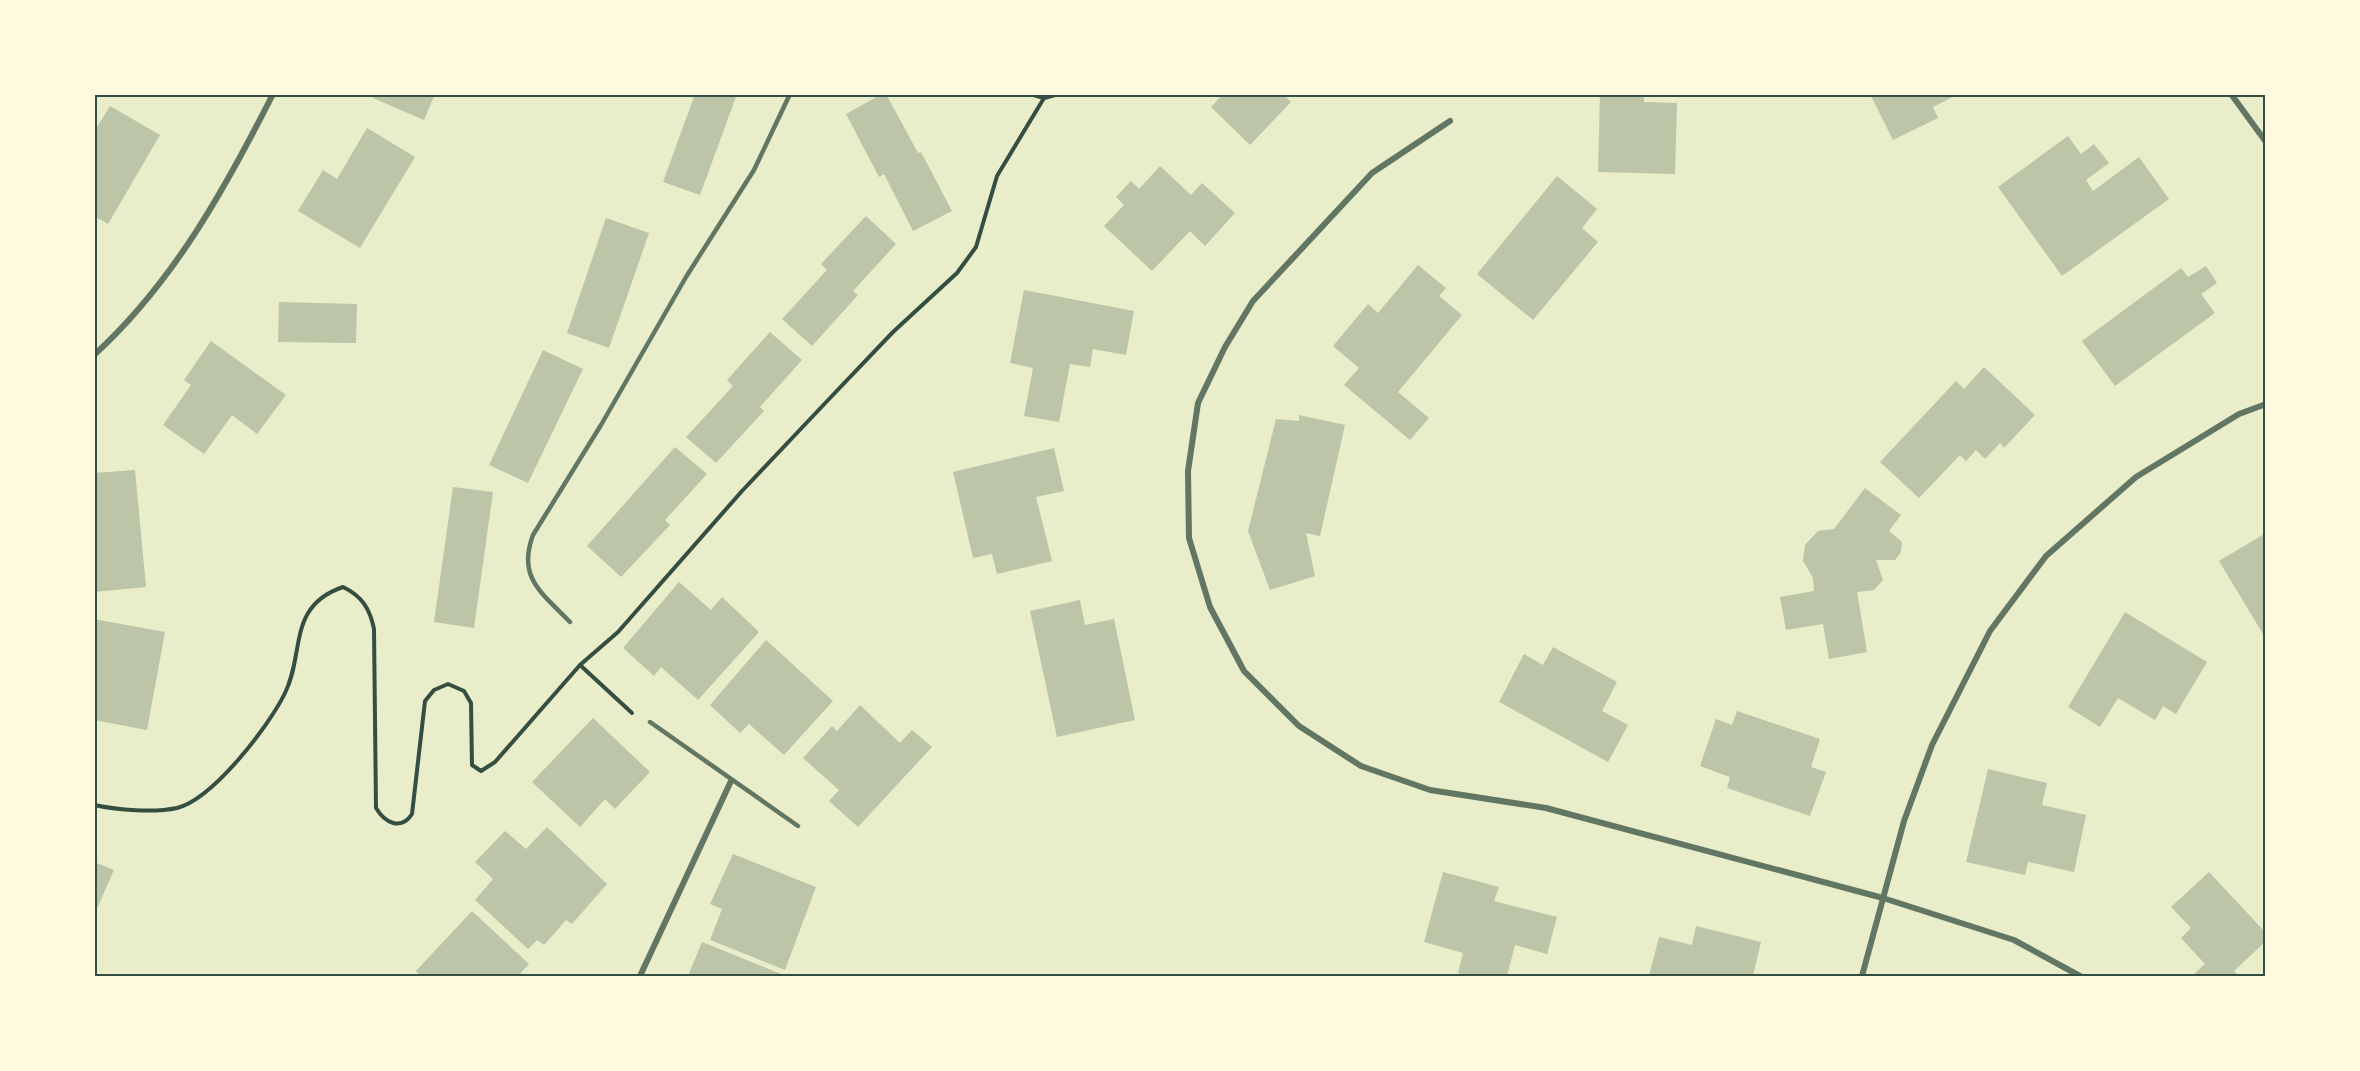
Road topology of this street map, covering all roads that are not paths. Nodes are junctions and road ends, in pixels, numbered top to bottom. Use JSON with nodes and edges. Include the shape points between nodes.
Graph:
{"nodes":[{"id":1,"x":273,"y":94,"type":"edge"},
{"id":2,"x":790,"y":94,"type":"edge"},
{"id":3,"x":2231,"y":94,"type":"edge"},
{"id":4,"x":1450,"y":122,"type":"dead end"},
{"id":5,"x":2265,"y":142,"type":"edge"},
{"id":6,"x":94,"y":355,"type":"edge"},
{"id":7,"x":2265,"y":404,"type":"edge"},
{"id":8,"x":570,"y":622,"type":"dead end"},
{"id":9,"x":650,"y":722,"type":"road end"},
{"id":10,"x":731,"y":781,"type":"junction"},
{"id":11,"x":798,"y":825,"type":"dead end"},
{"id":12,"x":1883,"y":898,"type":"junction"},
{"id":13,"x":640,"y":976,"type":"edge"},
{"id":14,"x":1862,"y":976,"type":"edge"},
{"id":15,"x":2080,"y":976,"type":"edge"}],
"edges":[{"from":1,"to":6,"type":"street","via":[[208,215],[127,325]]},
{"from":2,"to":8,"type":"lane","via":[[754,170],[533,535],[526,552],[529,573],[541,593]]},
{"from":3,"to":5,"type":"street"},
{"from":4,"to":12,"type":"street","via":[[1372,173],[1253,301],[1198,403],[1188,471],[1189,538],[1210,606],[1244,672],[1299,726],[1361,766],[1430,790],[1546,807]]},
{"from":7,"to":12,"type":"street","via":[[2239,414],[2136,477],[2046,556],[1990,631],[1932,745],[1904,821]]},
{"from":9,"to":10,"type":"lane"},
{"from":10,"to":11,"type":"lane"},
{"from":10,"to":13,"type":"street"},
{"from":12,"to":14,"type":"street"},
{"from":12,"to":15,"type":"street","via":[[2014,940]]}]}
